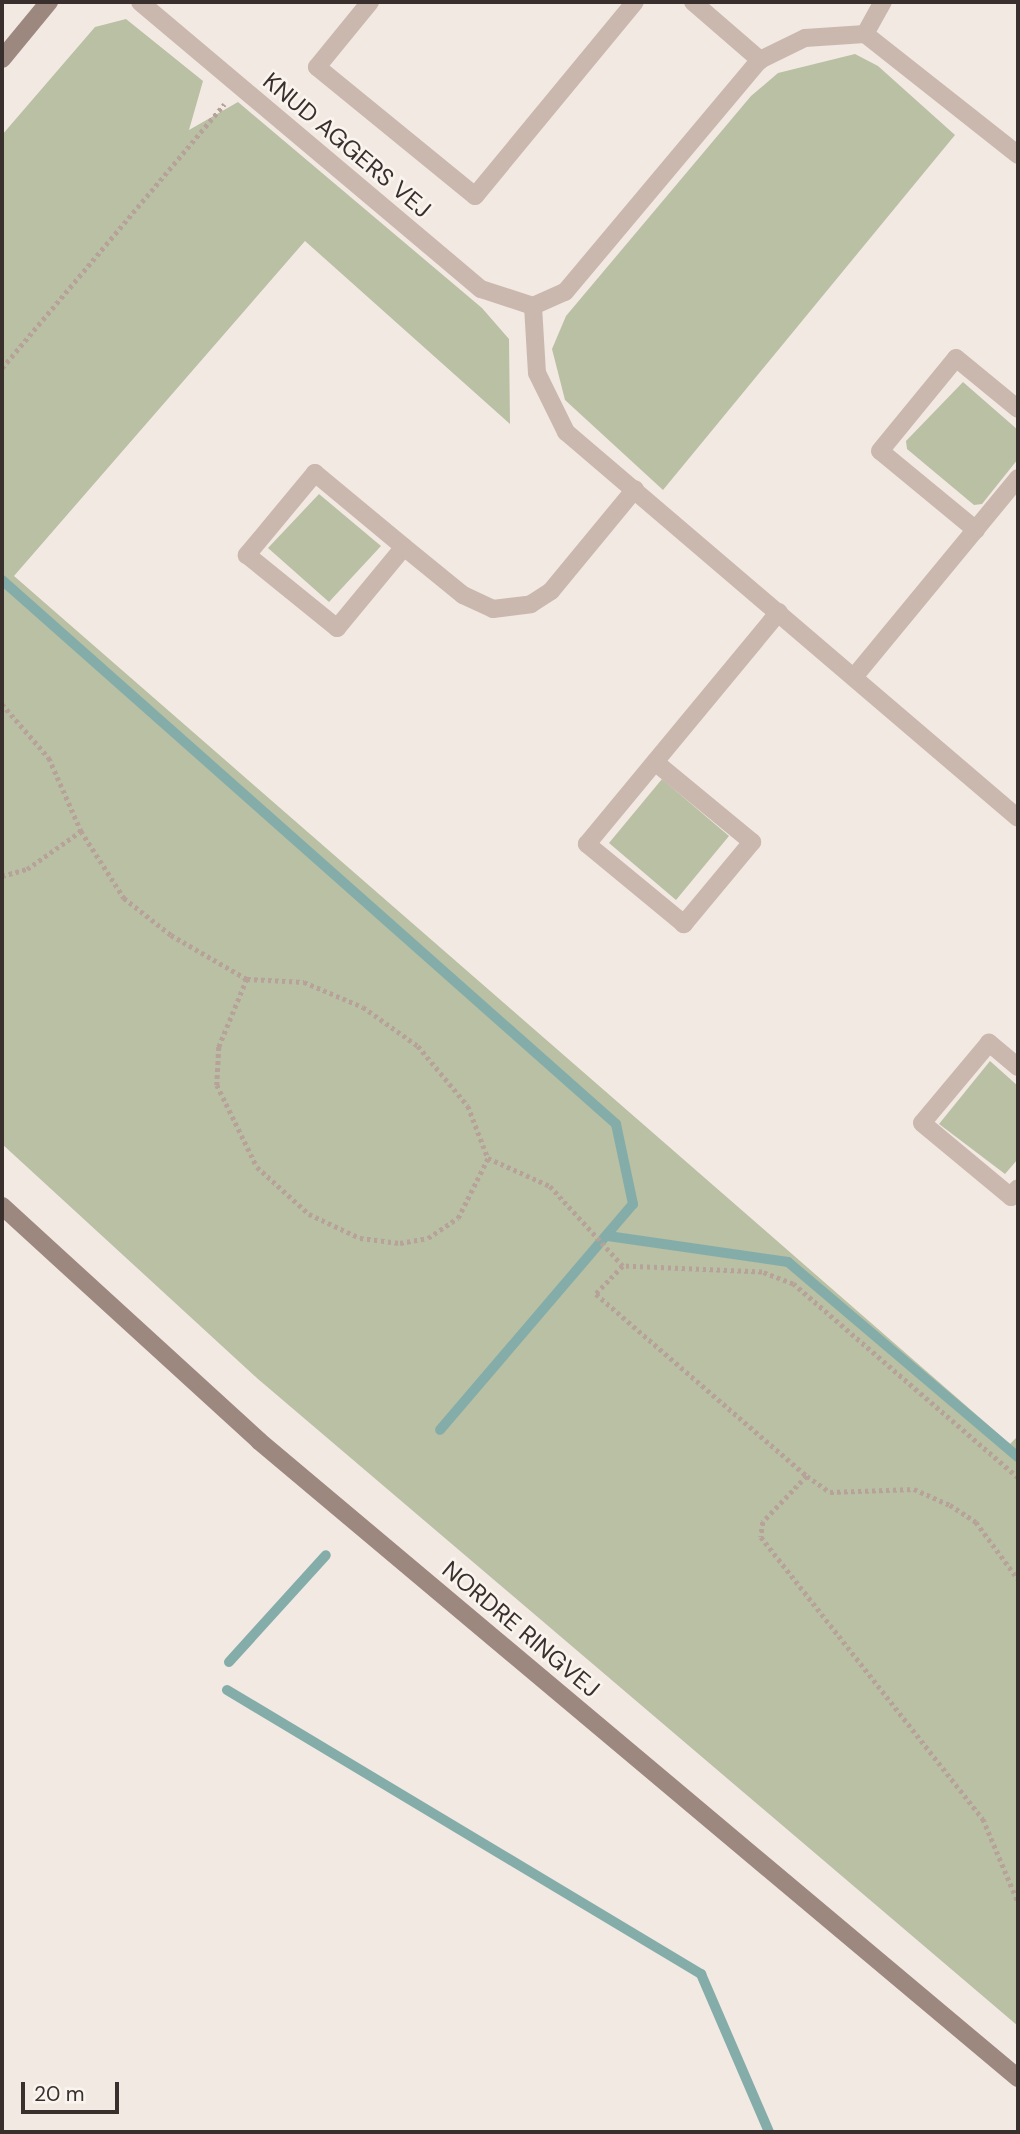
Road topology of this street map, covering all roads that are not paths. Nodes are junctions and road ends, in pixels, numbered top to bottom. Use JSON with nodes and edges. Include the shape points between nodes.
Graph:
{"nodes":[{"id":1,"x":49,"y":2,"type":"edge"},
{"id":2,"x":140,"y":2,"type":"edge"},
{"id":3,"x":370,"y":2,"type":"edge"},
{"id":4,"x":635,"y":2,"type":"edge"},
{"id":5,"x":694,"y":2,"type":"edge"},
{"id":6,"x":883,"y":2,"type":"edge"},
{"id":7,"x":865,"y":34,"type":"junction"},
{"id":8,"x":2,"y":59,"type":"edge"},
{"id":9,"x":760,"y":60,"type":"junction"},
{"id":10,"x":1018,"y":155,"type":"edge"},
{"id":11,"x":533,"y":306,"type":"junction"},
{"id":12,"x":1018,"y":409,"type":"edge"},
{"id":13,"x":1018,"y":478,"type":"edge"},
{"id":14,"x":635,"y":489,"type":"junction"},
{"id":15,"x":976,"y":530,"type":"junction"},
{"id":16,"x":404,"y":547,"type":"junction"},
{"id":17,"x":779,"y":612,"type":"junction"},
{"id":18,"x":855,"y":677,"type":"junction"},
{"id":19,"x":655,"y":762,"type":"junction"},
{"id":20,"x":1018,"y":818,"type":"edge"},
{"id":21,"x":1018,"y":1067,"type":"edge"},
{"id":22,"x":1018,"y":1188,"type":"edge"},
{"id":23,"x":2,"y":1206,"type":"edge"},
{"id":24,"x":1018,"y":2078,"type":"edge"}],
"edges":[{"from":1,"to":8,"type":"main road"},
{"from":2,"to":11,"type":"street","name":"KNUD AGGERS VEJ","via":[[481,289]]},
{"from":3,"to":4,"type":"street","name":"KNUD AGGERS VEJ","via":[[317,66],[475,196]]},
{"from":5,"to":9,"type":"street"},
{"from":6,"to":7,"type":"street"},
{"from":7,"to":9,"type":"street","via":[[805,38]]},
{"from":7,"to":10,"type":"street"},
{"from":9,"to":11,"type":"street","via":[[565,292]]},
{"from":11,"to":14,"type":"street","via":[[537,373],[551,412]]},
{"from":12,"to":15,"type":"street","via":[[956,358],[880,451]]},
{"from":13,"to":15,"type":"street"},
{"from":14,"to":16,"type":"street","via":[[551,591],[531,604],[482,604]]},
{"from":14,"to":17,"type":"street"},
{"from":15,"to":18,"type":"street"},
{"from":16,"to":16,"type":"street","via":[[337,628],[247,555],[315,473]]},
{"from":17,"to":18,"type":"street"},
{"from":17,"to":19,"type":"street"},
{"from":18,"to":20,"type":"street"},
{"from":19,"to":19,"type":"street","via":[[587,844],[684,924],[752,842]]},
{"from":21,"to":22,"type":"street","via":[[989,1043],[922,1123],[1010,1197]]},
{"from":23,"to":24,"type":"main road","name":"NORDRE RINGVEJ","via":[[259,1441]]}]}
